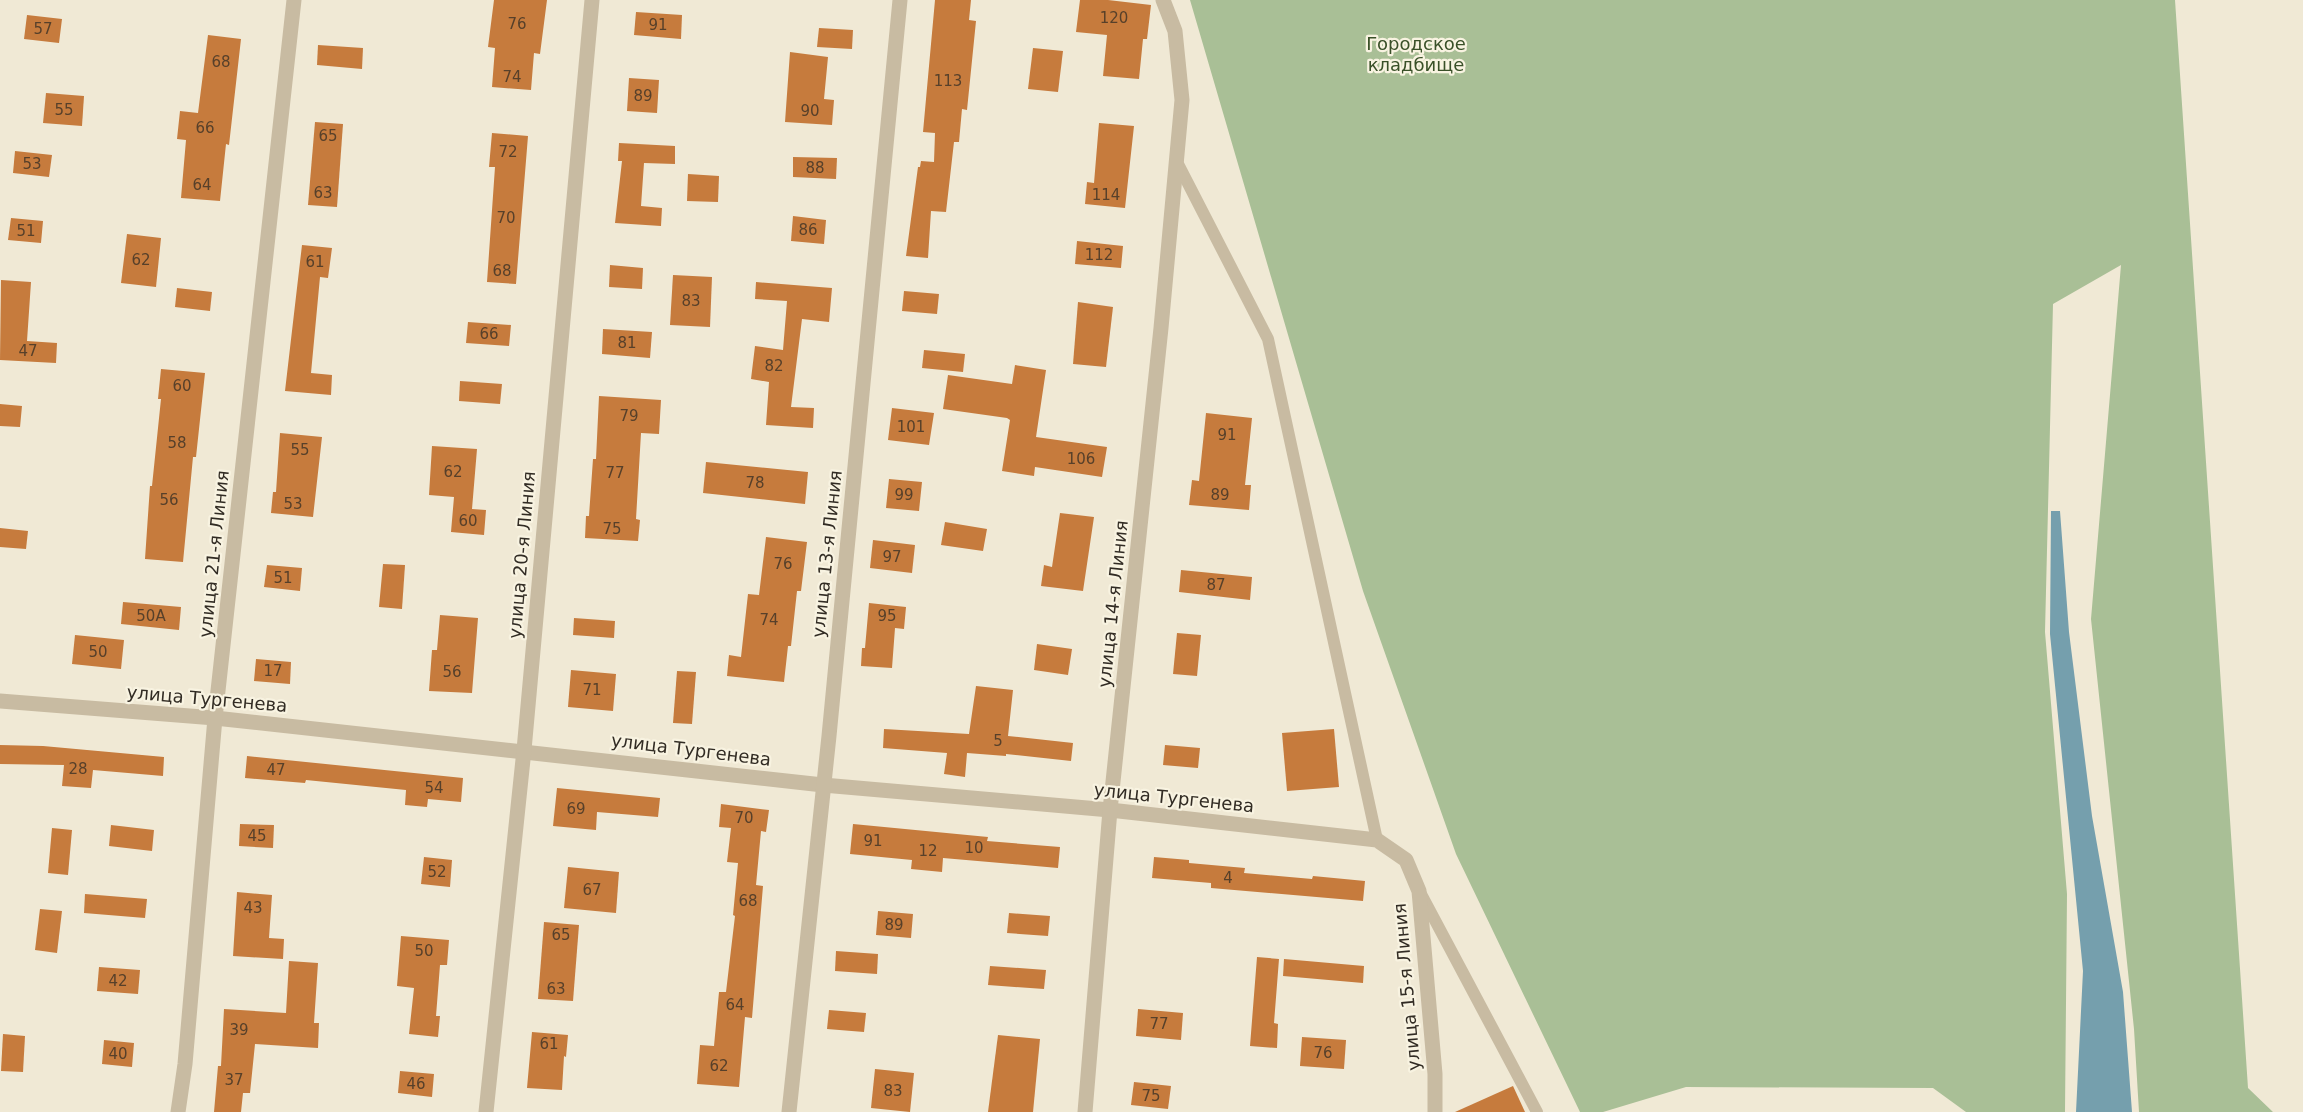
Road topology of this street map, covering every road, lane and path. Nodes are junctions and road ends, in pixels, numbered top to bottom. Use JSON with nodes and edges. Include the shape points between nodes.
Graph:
{"nodes":[{"id":1,"x":294,"y":0,"type":"edge"},
{"id":2,"x":592,"y":0,"type":"edge"},
{"id":3,"x":900,"y":0,"type":"edge"},
{"id":4,"x":1163,"y":0,"type":"edge"},
{"id":5,"x":1176,"y":162,"type":"junction"},
{"id":6,"x":0,"y":700,"type":"edge"},
{"id":7,"x":215,"y":718,"type":"junction"},
{"id":8,"x":524,"y":750,"type":"junction"},
{"id":9,"x":824,"y":785,"type":"junction"},
{"id":10,"x":1110,"y":810,"type":"junction"},
{"id":11,"x":1377,"y":840,"type":"junction"},
{"id":12,"x":1419,"y":891,"type":"junction"},
{"id":13,"x":178,"y":1112,"type":"edge"},
{"id":14,"x":486,"y":1112,"type":"edge"},
{"id":15,"x":789,"y":1112,"type":"edge"},
{"id":16,"x":1085,"y":1112,"type":"edge"},
{"id":17,"x":1434,"y":1112,"type":"edge"},
{"id":18,"x":1537,"y":1112,"type":"edge"}],
"edges":[{"from":1,"to":7,"type":"street","name":"улица 21-я Линия"},
{"from":2,"to":8,"type":"street","name":"улица 20-я Линия"},
{"from":3,"to":9,"type":"street","name":"улица 13-я Линия"},
{"from":4,"to":5,"type":"street","name":"улица 14-я Линия","via":[[1175,31],[1182,100]]},
{"from":5,"to":10,"type":"street","name":"улица 14-я Линия"},
{"from":5,"to":11,"type":"lane","via":[[1268,339]]},
{"from":6,"to":7,"type":"street","name":"улица Тургенева"},
{"from":7,"to":8,"type":"street","name":"улица Тургенева"},
{"from":7,"to":13,"type":"street","name":"улица 21-я Линия"},
{"from":8,"to":9,"type":"street","name":"улица Тургенева"},
{"from":8,"to":14,"type":"street","name":"улица 20-я Линия"},
{"from":9,"to":10,"type":"street","name":"улица Тургенева"},
{"from":9,"to":15,"type":"street","name":"улица 13-я Линия"},
{"from":10,"to":11,"type":"street","name":"улица Тургенева"},
{"from":10,"to":16,"type":"street","name":"улица 14-я Линия"},
{"from":11,"to":12,"type":"street","name":"улица 15-я Линия","via":[[1406,860]]},
{"from":12,"to":17,"type":"street","name":"улица 15-я Линия","via":[[1435,1074]]},
{"from":12,"to":18,"type":"lane"}]}
